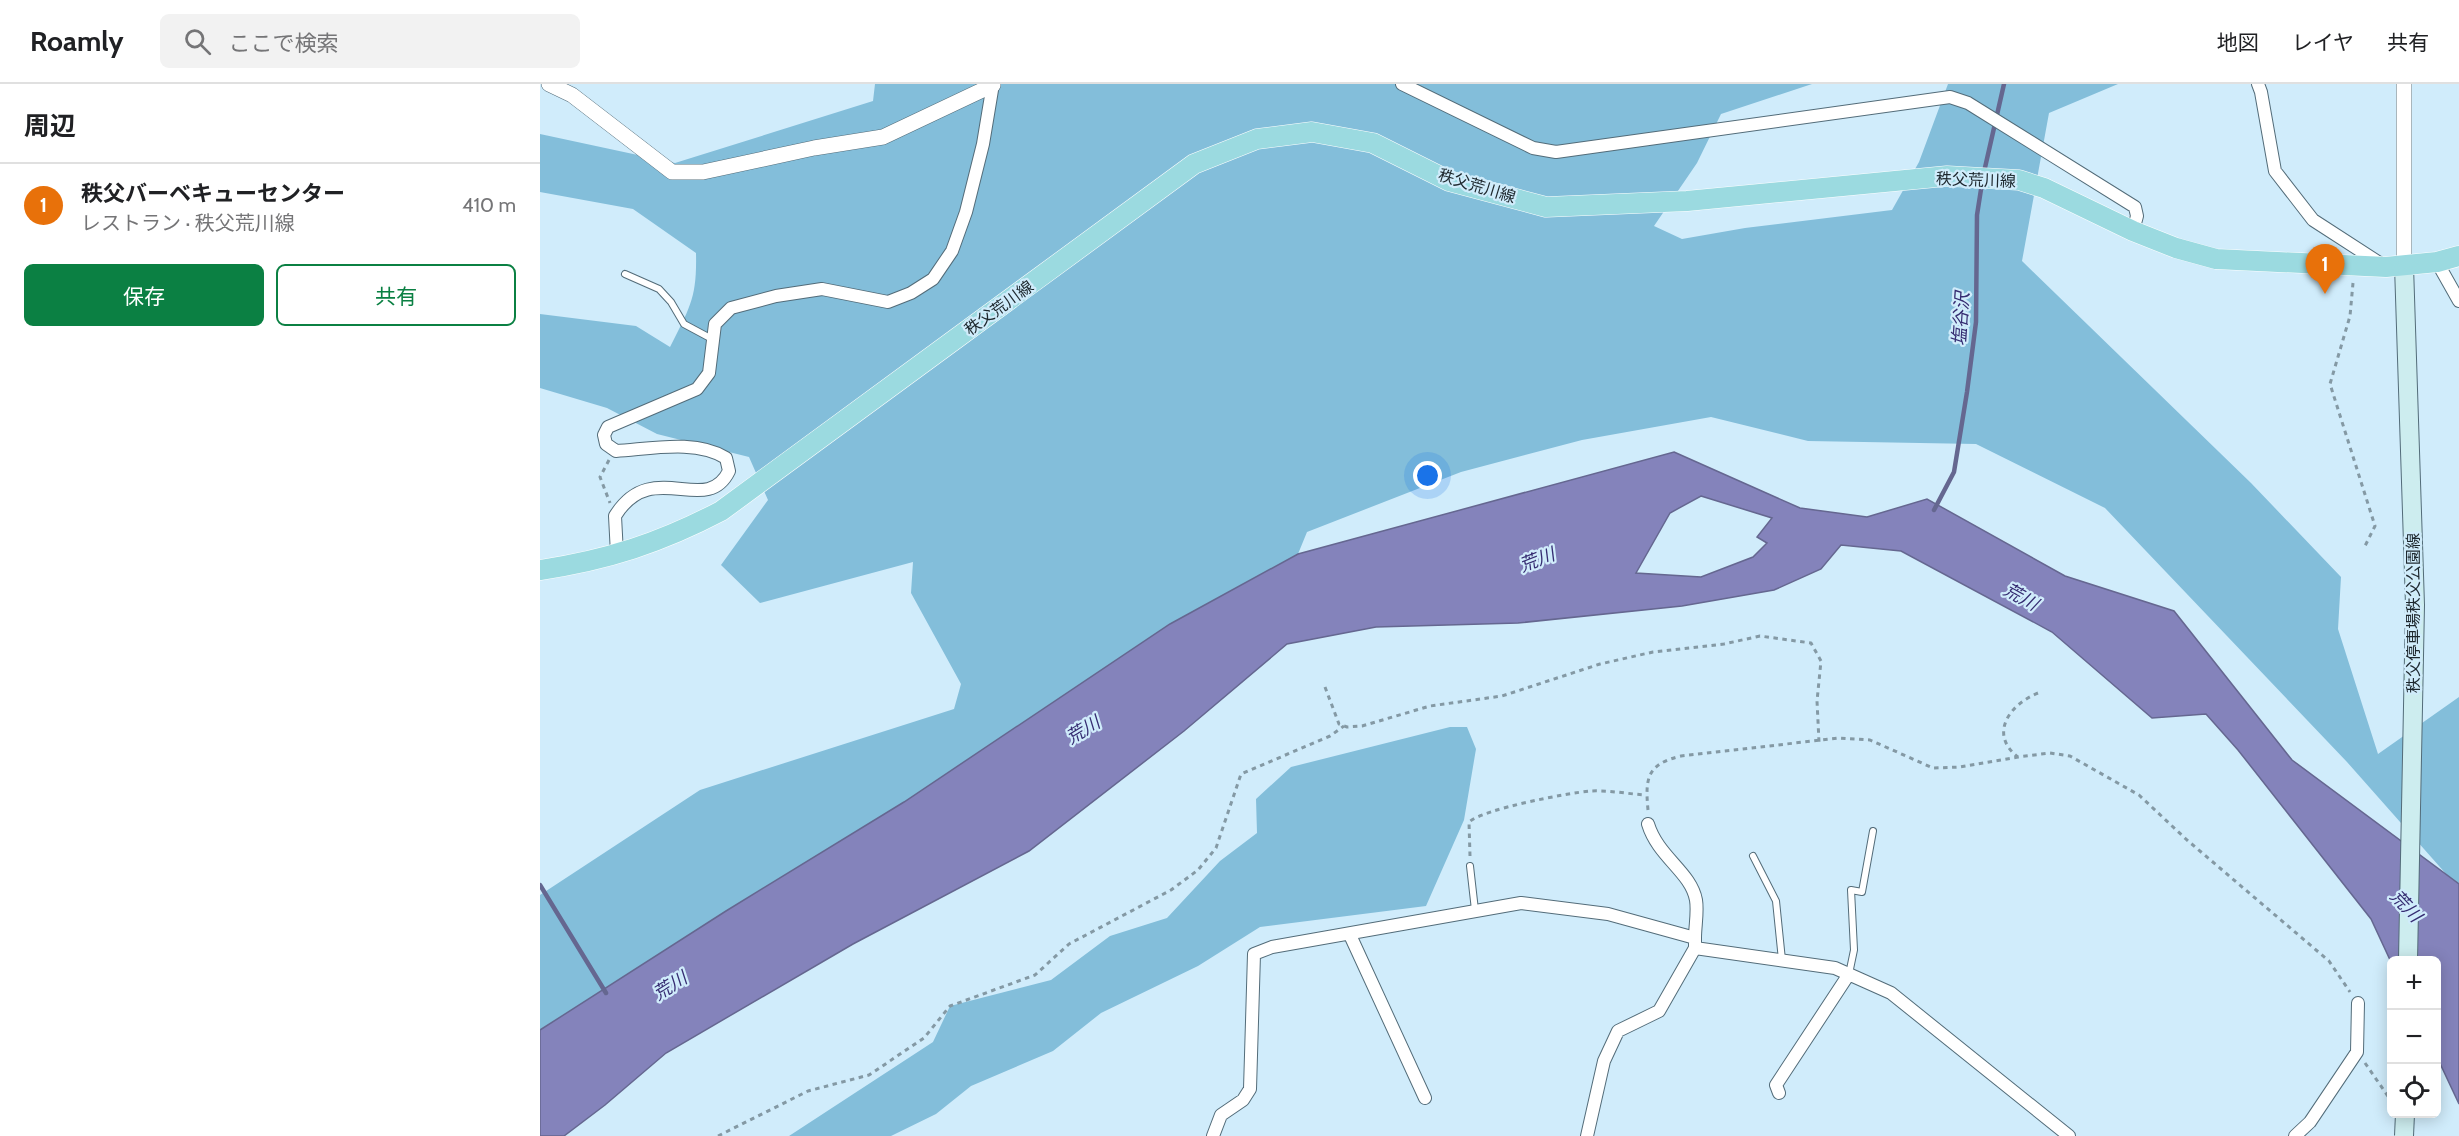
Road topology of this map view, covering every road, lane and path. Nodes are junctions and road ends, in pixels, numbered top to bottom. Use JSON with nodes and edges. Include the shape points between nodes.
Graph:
{"nodes":[{"id":1,"x":549,"y":84,"type":"edge"},
{"id":2,"x":993,"y":84,"type":"edge"},
{"id":3,"x":1402,"y":84,"type":"edge"},
{"id":4,"x":2258,"y":84,"type":"edge"},
{"id":5,"x":2404,"y":84,"type":"edge"},
{"id":6,"x":2133,"y":231,"type":"junction"},
{"id":7,"x":2459,"y":256,"type":"edge"},
{"id":8,"x":2436,"y":262,"type":"junction"},
{"id":9,"x":2355,"y":266,"type":"junction"},
{"id":10,"x":2395,"y":267,"type":"junction"},
{"id":11,"x":625,"y":274,"type":"dead end"},
{"id":12,"x":2459,"y":301,"type":"edge"},
{"id":13,"x":712,"y":339,"type":"junction"},
{"id":14,"x":616,"y":451,"type":"junction"},
{"id":15,"x":615,"y":516,"type":"junction"},
{"id":16,"x":2364,"y":548,"type":"dead end"},
{"id":17,"x":617,"y":554,"type":"junction"},
{"id":18,"x":540,"y":570,"type":"edge"},
{"id":19,"x":1325,"y":687,"type":"dead end"},
{"id":20,"x":2038,"y":693,"type":"dead end"},
{"id":21,"x":1344,"y":726,"type":"junction"},
{"id":22,"x":1819,"y":742,"type":"junction"},
{"id":23,"x":2018,"y":757,"type":"junction"},
{"id":24,"x":1647,"y":795,"type":"junction"},
{"id":25,"x":1648,"y":824,"type":"joint"},
{"id":26,"x":1873,"y":831,"type":"dead end"},
{"id":27,"x":1753,"y":856,"type":"dead end"},
{"id":28,"x":1470,"y":866,"type":"joint"},
{"id":29,"x":1474,"y":910,"type":"junction"},
{"id":30,"x":1350,"y":935,"type":"junction"},
{"id":31,"x":1695,"y":943,"type":"junction"},
{"id":32,"x":2408,"y":956,"type":"edge"},
{"id":33,"x":1782,"y":960,"type":"junction"},
{"id":34,"x":1849,"y":974,"type":"junction"},
{"id":35,"x":2358,"y":1003,"type":"joint"},
{"id":36,"x":2357,"y":1052,"type":"junction"},
{"id":37,"x":1779,"y":1093,"type":"dead end"},
{"id":38,"x":2387,"y":1096,"type":"edge"},
{"id":39,"x":1425,"y":1098,"type":"dead end"},
{"id":40,"x":2405,"y":1118,"type":"edge"},
{"id":41,"x":718,"y":1136,"type":"edge"},
{"id":42,"x":1213,"y":1136,"type":"edge"},
{"id":43,"x":1587,"y":1136,"type":"edge"},
{"id":44,"x":2069,"y":1136,"type":"edge"},
{"id":45,"x":2295,"y":1136,"type":"edge"},
{"id":46,"x":2404,"y":1136,"type":"edge"}],
"edges":[{"from":1,"to":2,"type":"street","via":[[572,95],[672,172],[703,172],[813,148],[883,138]]},
{"from":2,"to":13,"type":"street","via":[[966,212],[952,251],[933,279],[888,302],[822,289],[731,308],[715,324]]},
{"from":3,"to":6,"type":"street","via":[[1533,148],[1556,152],[1950,97],[1968,103],[2135,207],[2138,216]]},
{"from":4,"to":10,"type":"street","via":[[2272,161],[2280,178],[2313,220]]},
{"from":5,"to":10,"type":"street"},
{"from":6,"to":9,"type":"main road","name":"秩父荒川線","via":[[2216,259]]},
{"from":6,"to":17,"type":"main road","name":"秩父荒川線","via":[[2053,191],[2019,180],[1947,176],[1687,201],[1546,207],[1449,182],[1373,143],[1312,132],[1257,139],[1194,164],[721,511],[673,536]]},
{"from":7,"to":8,"type":"main road","name":"秩父荒川線"},
{"from":8,"to":10,"type":"main road","name":"秩父荒川線"},
{"from":8,"to":12,"type":"street"},
{"from":9,"to":10,"type":"main road","name":"秩父荒川線"},
{"from":9,"to":16,"type":"path","via":[[2350,316],[2330,384],[2375,526]]},
{"from":10,"to":32,"type":"main road","name":"秩父停車場秩父公園線","via":[[2415,604]]},
{"from":11,"to":13,"type":"lane","via":[[659,289],[684,324]]},
{"from":13,"to":14,"type":"street","via":[[709,373],[697,389],[608,427],[604,435],[606,444]]},
{"from":14,"to":15,"type":"path","via":[[600,477]]},
{"from":14,"to":15,"type":"street","via":[[715,451],[726,458],[729,471],[725,480],[710,489],[645,488],[632,495]]},
{"from":15,"to":17,"type":"street"},
{"from":17,"to":18,"type":"main road","name":"秩父荒川線"},
{"from":19,"to":21,"type":"path","via":[[1332,711]]},
{"from":20,"to":23,"type":"path","via":[[2022,699],[2009,715],[2003,731],[2009,750]]},
{"from":21,"to":22,"type":"path","via":[[1362,726],[1430,706],[1502,696],[1600,664],[1760,636],[1811,643],[1821,661],[1817,701]]},
{"from":21,"to":41,"type":"path","via":[[1330,736],[1241,774],[1216,848],[1198,870],[1171,890],[1069,944],[1035,975],[950,1006],[924,1038],[869,1075],[808,1091]]},
{"from":22,"to":23,"type":"path","via":[[1839,738],[1870,740],[1933,768]]},
{"from":22,"to":24,"type":"path","via":[[1661,761],[1652,772]]},
{"from":23,"to":35,"type":"path","via":[[2050,753],[2070,756],[2139,795],[2329,961]]},
{"from":24,"to":25,"type":"path"},
{"from":24,"to":28,"type":"path","via":[[1590,791],[1474,817],[1469,822]]},
{"from":25,"to":31,"type":"street","via":[[1653,840],[1685,876],[1696,899]]},
{"from":26,"to":34,"type":"lane","via":[[1862,892],[1851,890],[1854,950]]},
{"from":27,"to":33,"type":"lane","via":[[1776,901]]},
{"from":28,"to":29,"type":"lane"},
{"from":29,"to":30,"type":"street"},
{"from":29,"to":31,"type":"street","via":[[1521,903],[1608,914]]},
{"from":30,"to":39,"type":"street"},
{"from":30,"to":42,"type":"street","via":[[1272,947],[1254,954],[1250,1089],[1243,1100],[1221,1115]]},
{"from":31,"to":33,"type":"street"},
{"from":31,"to":43,"type":"street","via":[[1659,1011],[1618,1031],[1604,1061]]},
{"from":33,"to":34,"type":"street","via":[[1835,968]]},
{"from":34,"to":37,"type":"street","via":[[1776,1085]]},
{"from":34,"to":44,"type":"street","via":[[1891,993]]},
{"from":35,"to":36,"type":"street"},
{"from":36,"to":38,"type":"path"},
{"from":36,"to":45,"type":"street","via":[[2310,1122]]},
{"from":40,"to":46,"type":"main road","bridge":true}]}
